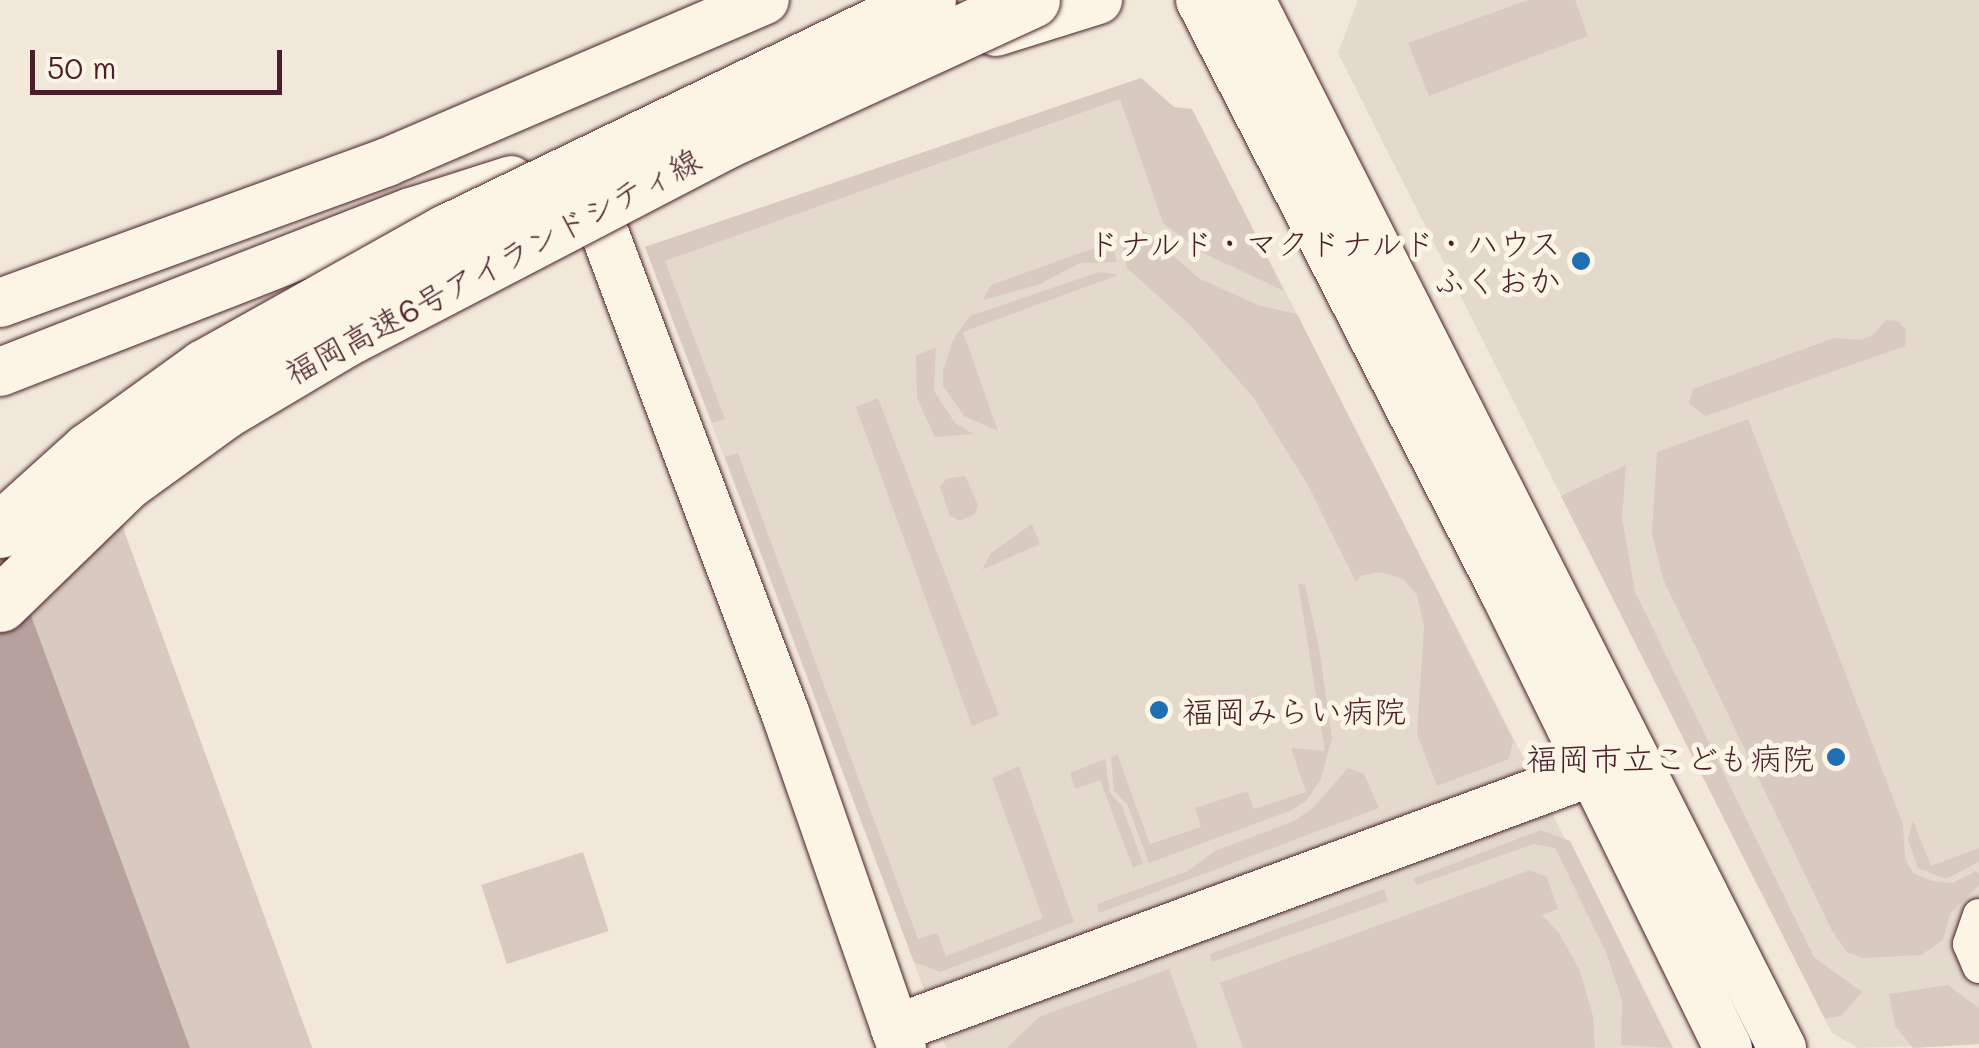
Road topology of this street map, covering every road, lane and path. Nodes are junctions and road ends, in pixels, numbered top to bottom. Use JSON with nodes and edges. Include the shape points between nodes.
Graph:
{"nodes":[{"id":1,"x":765,"y":0,"type":"edge"},
{"id":2,"x":928,"y":0,"type":"edge"},
{"id":3,"x":1032,"y":0,"type":"edge"},
{"id":4,"x":1098,"y":0,"type":"edge"},
{"id":5,"x":1200,"y":0,"type":"edge"},
{"id":6,"x":1252,"y":0,"type":"edge"},
{"id":7,"x":577,"y":160,"type":"junction"},
{"id":8,"x":0,"y":304,"type":"edge"},
{"id":9,"x":0,"y":372,"type":"edge"},
{"id":10,"x":0,"y":530,"type":"edge"},
{"id":11,"x":0,"y":604,"type":"edge"},
{"id":12,"x":1589,"y":772,"type":"junction"},
{"id":13,"x":1979,"y":915,"type":"edge"},
{"id":14,"x":1979,"y":966,"type":"edge"},
{"id":15,"x":899,"y":1039,"type":"edge"},
{"id":16,"x":1728,"y":1048,"type":"edge"},
{"id":17,"x":1782,"y":1048,"type":"edge"}],
"edges":[{"from":1,"to":8,"type":"street","via":[[388,162]]},
{"from":2,"to":10,"type":"highway","name":"福岡高速6号アイランドシティ線","bridge":true,"via":[[446,232],[204,367],[89,450]]},
{"from":3,"to":11,"type":"highway","name":"福岡高速6号アイランドシティ線","bridge":true,"via":[[725,141],[345,338],[224,411],[126,482]]},
{"from":4,"to":7,"type":"street"},
{"from":5,"to":12,"type":"street","via":[[1504,592]]},
{"from":6,"to":17,"type":"street"},
{"from":7,"to":9,"type":"street","via":[[411,212]]},
{"from":7,"to":15,"type":"street"},
{"from":12,"to":15,"type":"street"},
{"from":12,"to":16,"type":"street"},
{"from":13,"to":14,"type":"street","via":[[1968,944]]}]}
